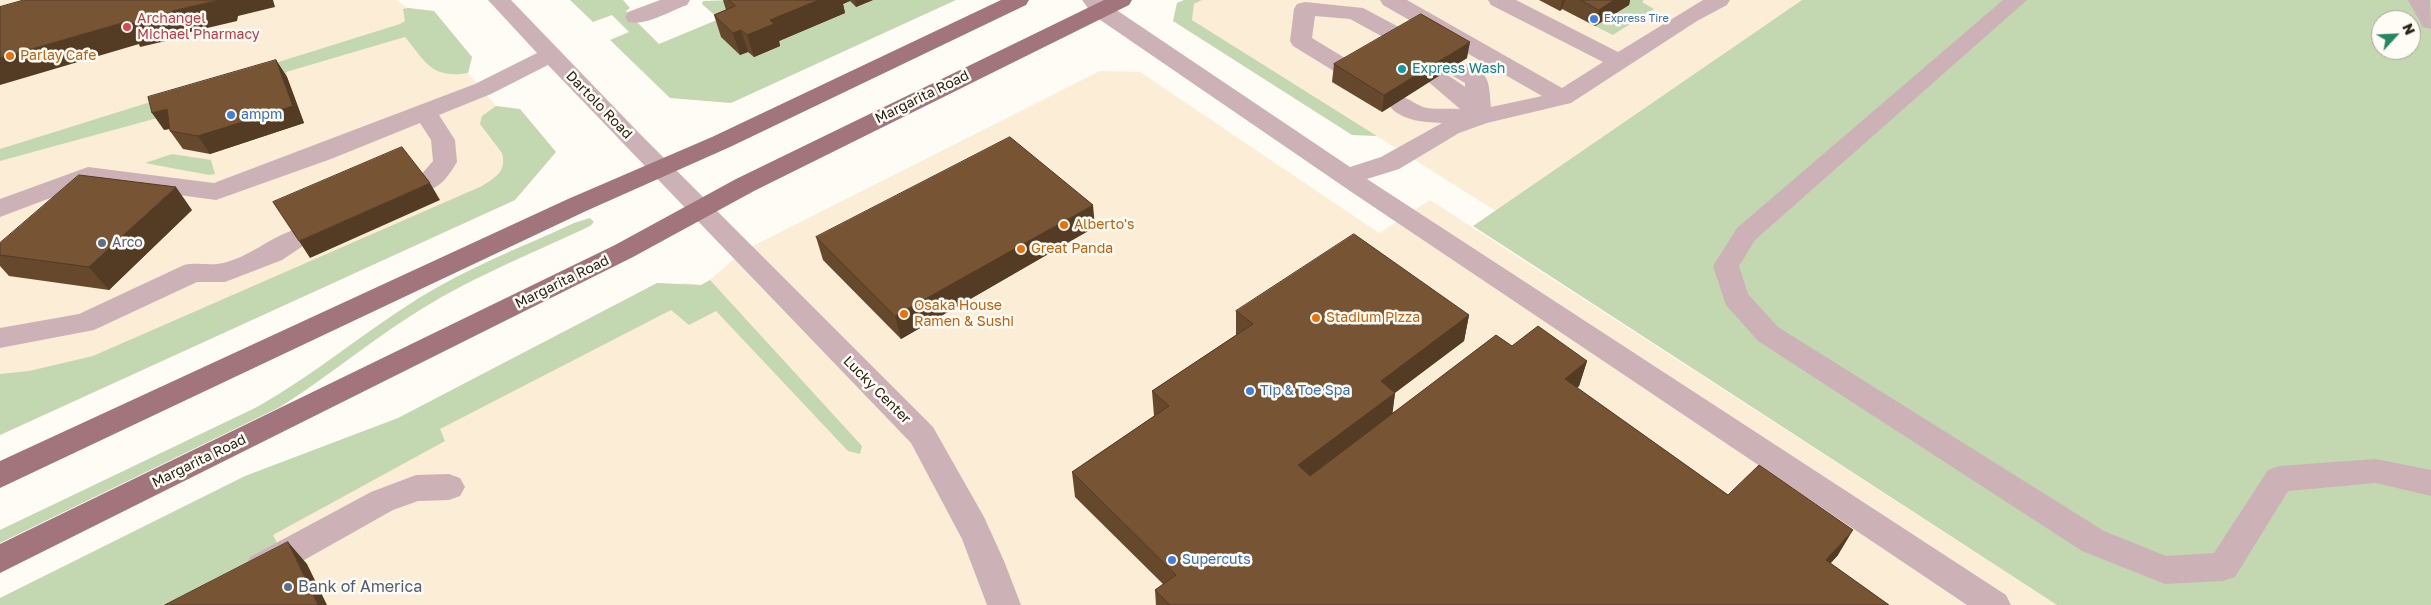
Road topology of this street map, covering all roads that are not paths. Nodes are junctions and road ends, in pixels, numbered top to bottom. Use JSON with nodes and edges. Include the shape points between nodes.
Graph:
{"nodes":[{"id":1,"x":499,"y":0,"type":"edge"},
{"id":2,"x":679,"y":0,"type":"edge"},
{"id":3,"x":1018,"y":0,"type":"edge"},
{"id":4,"x":1121,"y":0,"type":"edge"},
{"id":5,"x":1391,"y":0,"type":"edge"},
{"id":6,"x":1499,"y":0,"type":"edge"},
{"id":7,"x":2016,"y":0,"type":"edge"},
{"id":8,"x":2419,"y":0,"type":"edge"},
{"id":9,"x":1701,"y":3,"type":"edge"},
{"id":10,"x":1314,"y":4,"type":"edge"},
{"id":11,"x":1097,"y":5,"type":"edge"},
{"id":12,"x":636,"y":17,"type":"dead end"},
{"id":13,"x":2431,"y":22,"type":"edge"},
{"id":14,"x":1395,"y":44,"type":"edge"},
{"id":15,"x":550,"y":55,"type":"junction"},
{"id":16,"x":1618,"y":61,"type":"junction"},
{"id":17,"x":1358,"y":66,"type":"edge"},
{"id":18,"x":1563,"y":98,"type":"junction"},
{"id":19,"x":424,"y":111,"type":"junction"},
{"id":20,"x":1480,"y":117,"type":"junction"},
{"id":21,"x":660,"y":169,"type":"junction"},
{"id":22,"x":1348,"y":176,"type":"junction"},
{"id":23,"x":427,"y":182,"type":"edge"},
{"id":24,"x":0,"y":208,"type":"edge"},
{"id":25,"x":700,"y":210,"type":"junction"},
{"id":26,"x":298,"y":238,"type":"edge"},
{"id":27,"x":0,"y":338,"type":"edge"},
{"id":28,"x":0,"y":475,"type":"edge"},
{"id":29,"x":2431,"y":483,"type":"edge"},
{"id":30,"x":449,"y":487,"type":"dead end"},
{"id":31,"x":0,"y":559,"type":"edge"},
{"id":32,"x":241,"y":578,"type":"edge"},
{"id":33,"x":1004,"y":605,"type":"edge"},
{"id":34,"x":1994,"y":605,"type":"edge"}],
"edges":[{"from":1,"to":15,"type":"street","name":"Dartolo Road"},
{"from":2,"to":12,"type":"street"},
{"from":3,"to":21,"type":"main road"},
{"from":4,"to":11,"type":"main road","name":"Margarita Road"},
{"from":5,"to":18,"type":"street"},
{"from":6,"to":16,"type":"street"},
{"from":7,"to":29,"type":"street","via":[[1746,234],[1726,266],[1736,298],[1768,334],[2085,536],[2165,570],[2223,567],[2279,479],[2376,471]]},
{"from":8,"to":13,"type":"street"},
{"from":9,"to":16,"type":"street"},
{"from":10,"to":14,"type":"street","via":[[1338,22]]},
{"from":10,"to":17,"type":"street","via":[[1301,41]]},
{"from":11,"to":22,"type":"street"},
{"from":11,"to":25,"type":"main road","name":"Margarita Road"},
{"from":15,"to":19,"type":"street","via":[[483,89]]},
{"from":15,"to":21,"type":"street","name":"Dartolo Road"},
{"from":16,"to":18,"type":"street"},
{"from":18,"to":20,"type":"street"},
{"from":19,"to":23,"type":"street","via":[[443,140],[445,162]]},
{"from":19,"to":24,"type":"street","via":[[216,192],[88,175]]},
{"from":20,"to":20,"type":"street","via":[[1418,114],[1426,84],[1458,93]]},
{"from":20,"to":22,"type":"street","via":[[1452,128],[1390,163]]},
{"from":21,"to":25,"type":"street","name":"Dartolo Road"},
{"from":21,"to":28,"type":"main road","via":[[577,204]]},
{"from":22,"to":34,"type":"street"},
{"from":25,"to":31,"type":"main road","name":"Margarita Road","via":[[624,252]]},
{"from":25,"to":33,"type":"street","name":"Lucky Center","via":[[922,435],[946,474],[994,571]]},
{"from":26,"to":27,"type":"street","via":[[273,253],[225,273],[194,272],[84,323]]},
{"from":30,"to":32,"type":"street","via":[[416,488],[382,502]]}]}
